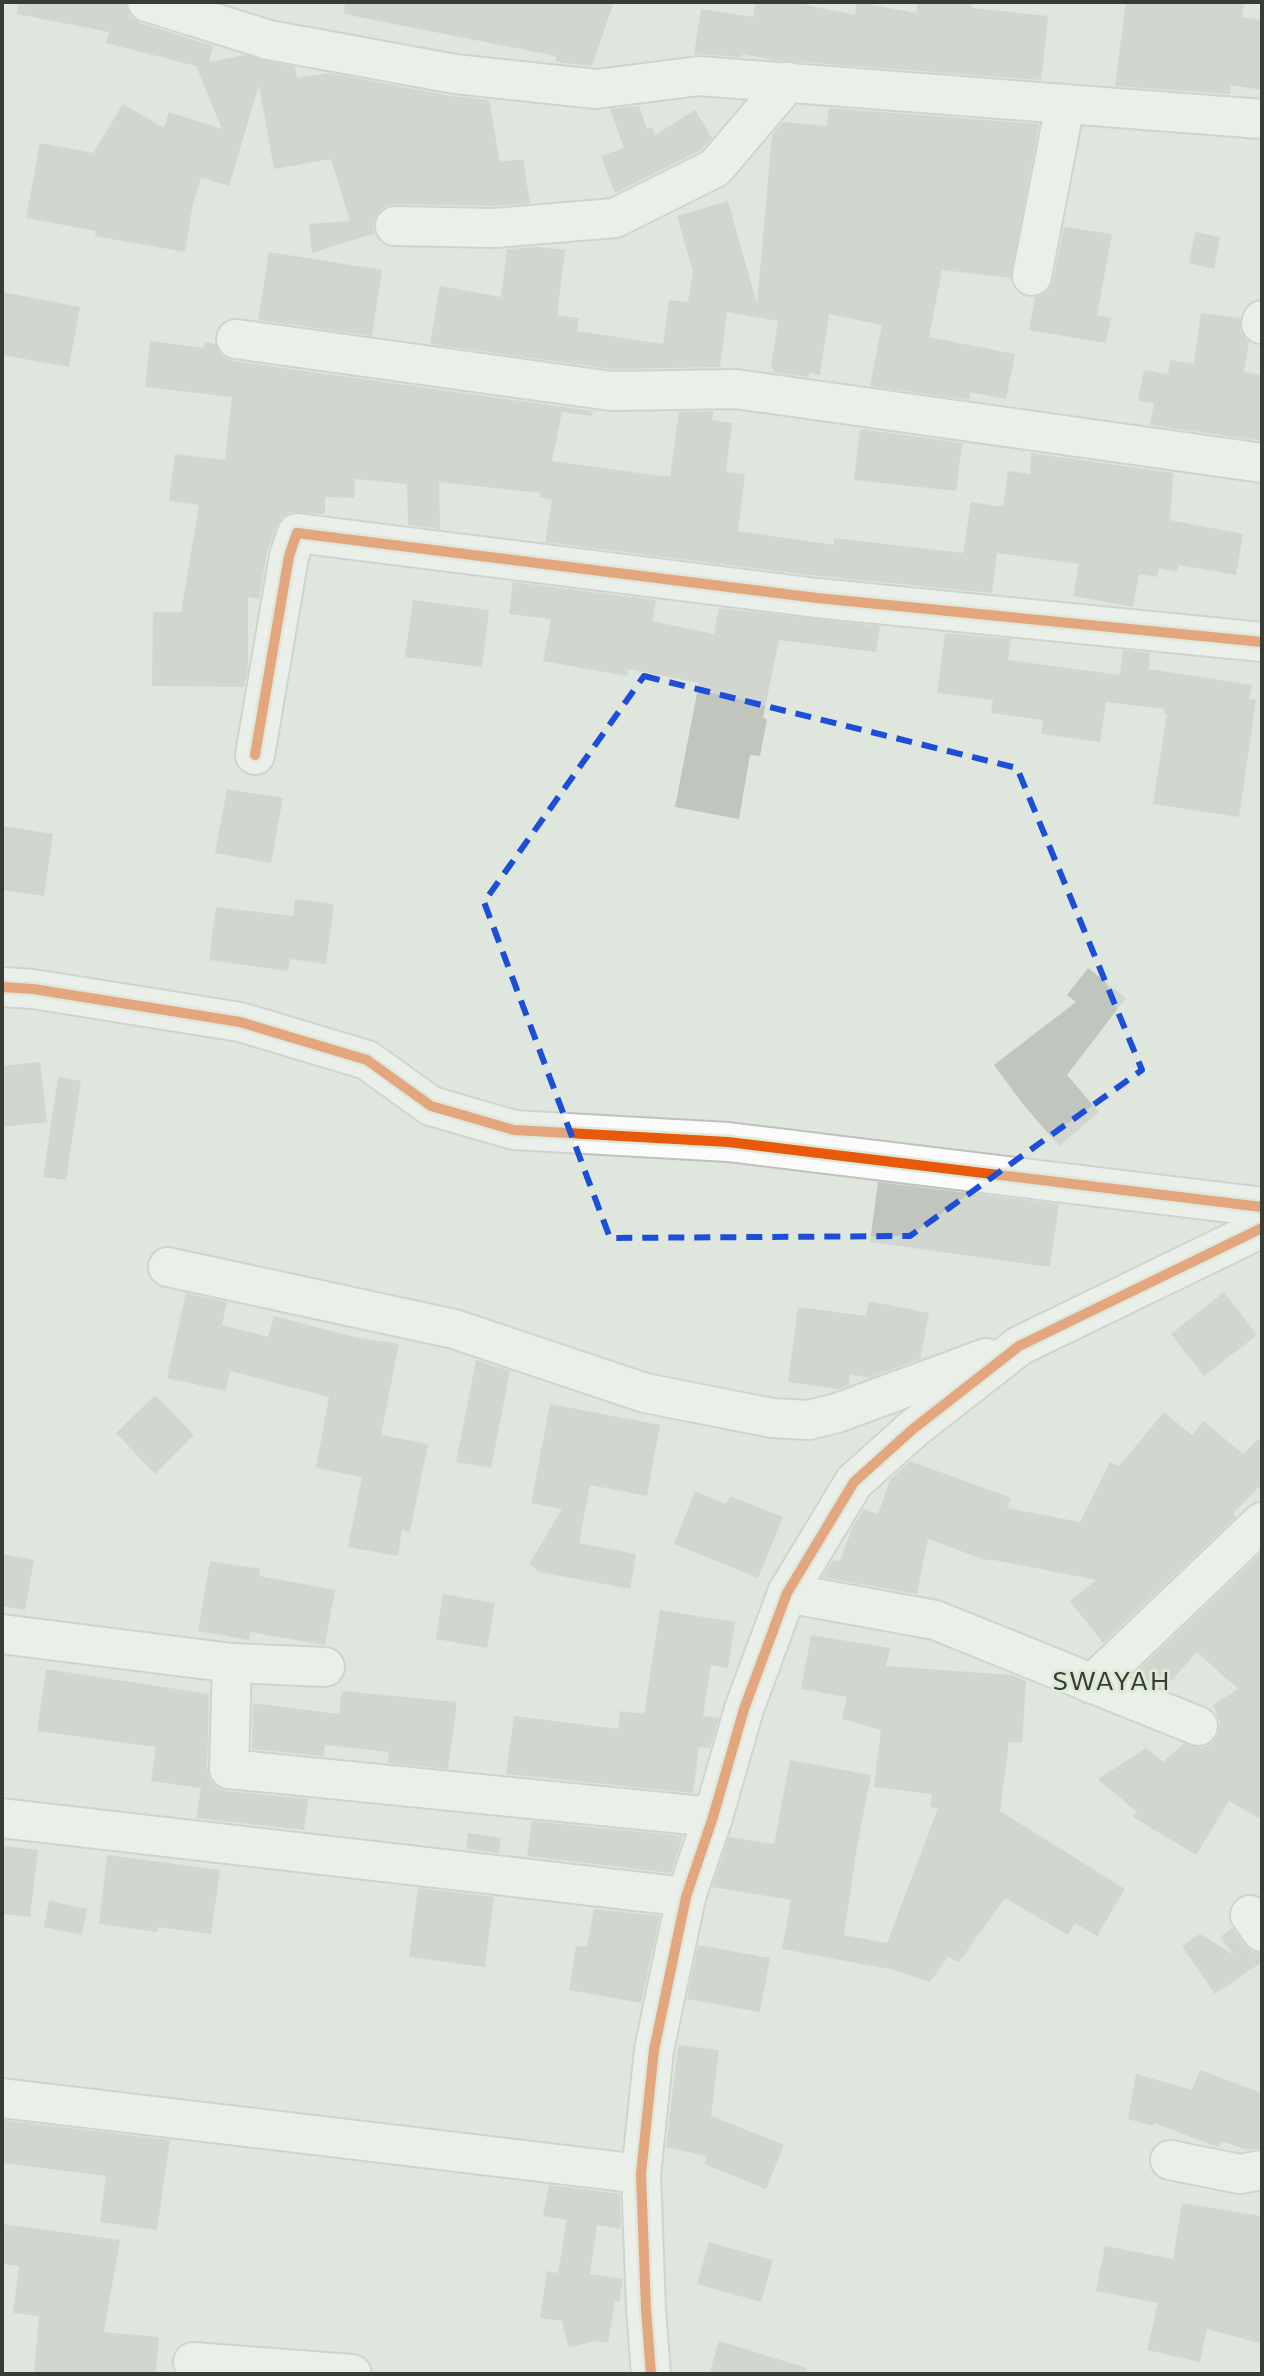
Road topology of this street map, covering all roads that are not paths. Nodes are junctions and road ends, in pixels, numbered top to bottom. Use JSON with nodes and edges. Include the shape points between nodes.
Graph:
{"nodes":[{"id":1,"x":147,"y":2,"type":"edge"},
{"id":2,"x":788,"y":82,"type":"junction"},
{"id":3,"x":1065,"y":105,"type":"junction"},
{"id":4,"x":1262,"y":119,"type":"edge"},
{"id":5,"x":395,"y":226,"type":"dead end"},
{"id":6,"x":1032,"y":276,"type":"dead end"},
{"id":7,"x":236,"y":339,"type":"dead end"},
{"id":8,"x":1262,"y":463,"type":"edge"},
{"id":9,"x":1262,"y":642,"type":"edge"},
{"id":10,"x":255,"y":755,"type":"dead end"},
{"id":11,"x":2,"y":987,"type":"edge"},
{"id":12,"x":1262,"y":1207,"type":"edge"},
{"id":13,"x":1262,"y":1228,"type":"edge"},
{"id":14,"x":168,"y":1267,"type":"dead end"},
{"id":15,"x":1019,"y":1346,"type":"junction"},
{"id":16,"x":1262,"y":1522,"type":"edge"},
{"id":17,"x":787,"y":1593,"type":"junction"},
{"id":18,"x":2,"y":1634,"type":"edge"},
{"id":19,"x":232,"y":1663,"type":"junction"},
{"id":20,"x":325,"y":1667,"type":"dead end"},
{"id":21,"x":1092,"y":1684,"type":"junction"},
{"id":22,"x":1198,"y":1726,"type":"dead end"},
{"id":23,"x":713,"y":1817,"type":"junction"},
{"id":24,"x":2,"y":1818,"type":"edge"},
{"id":25,"x":686,"y":1897,"type":"junction"},
{"id":26,"x":2,"y":2098,"type":"edge"},
{"id":27,"x":1170,"y":2160,"type":"dead end"},
{"id":28,"x":1262,"y":2170,"type":"edge"},
{"id":29,"x":641,"y":2174,"type":"junction"},
{"id":30,"x":193,"y":2362,"type":"dead end"},
{"id":31,"x":352,"y":2374,"type":"edge"},
{"id":32,"x":651,"y":2374,"type":"edge"}],
"edges":[{"from":1,"to":2,"type":"street","via":[[269,40],[455,74],[596,89],[699,76]]},
{"from":2,"to":3,"type":"street"},
{"from":2,"to":5,"type":"street","via":[[715,168],[615,218],[495,228]]},
{"from":3,"to":4,"type":"street"},
{"from":3,"to":6,"type":"street"},
{"from":7,"to":8,"type":"street","via":[[611,391],[736,389]]},
{"from":9,"to":10,"type":"street","via":[[817,598],[297,533]]},
{"from":11,"to":12,"type":"street","via":[[240,1022],[367,1060],[431,1106],[514,1130],[728,1142]]},
{"from":13,"to":15,"type":"street"},
{"from":14,"to":15,"type":"street","via":[[454,1329],[645,1393],[772,1418],[809,1420],[837,1413]]},
{"from":15,"to":17,"type":"street","via":[[854,1482]]},
{"from":16,"to":21,"type":"street"},
{"from":17,"to":21,"type":"street","via":[[935,1620]]},
{"from":17,"to":23,"type":"street","via":[[744,1709]]},
{"from":18,"to":19,"type":"street"},
{"from":19,"to":20,"type":"street"},
{"from":19,"to":23,"type":"street","via":[[229,1769]]},
{"from":21,"to":22,"type":"street"},
{"from":23,"to":25,"type":"street"},
{"from":24,"to":25,"type":"street"},
{"from":25,"to":29,"type":"street","via":[[654,2050]]},
{"from":26,"to":29,"type":"street"},
{"from":27,"to":28,"type":"street","via":[[1240,2174]]},
{"from":29,"to":32,"type":"street"},
{"from":30,"to":31,"type":"street"}]}
